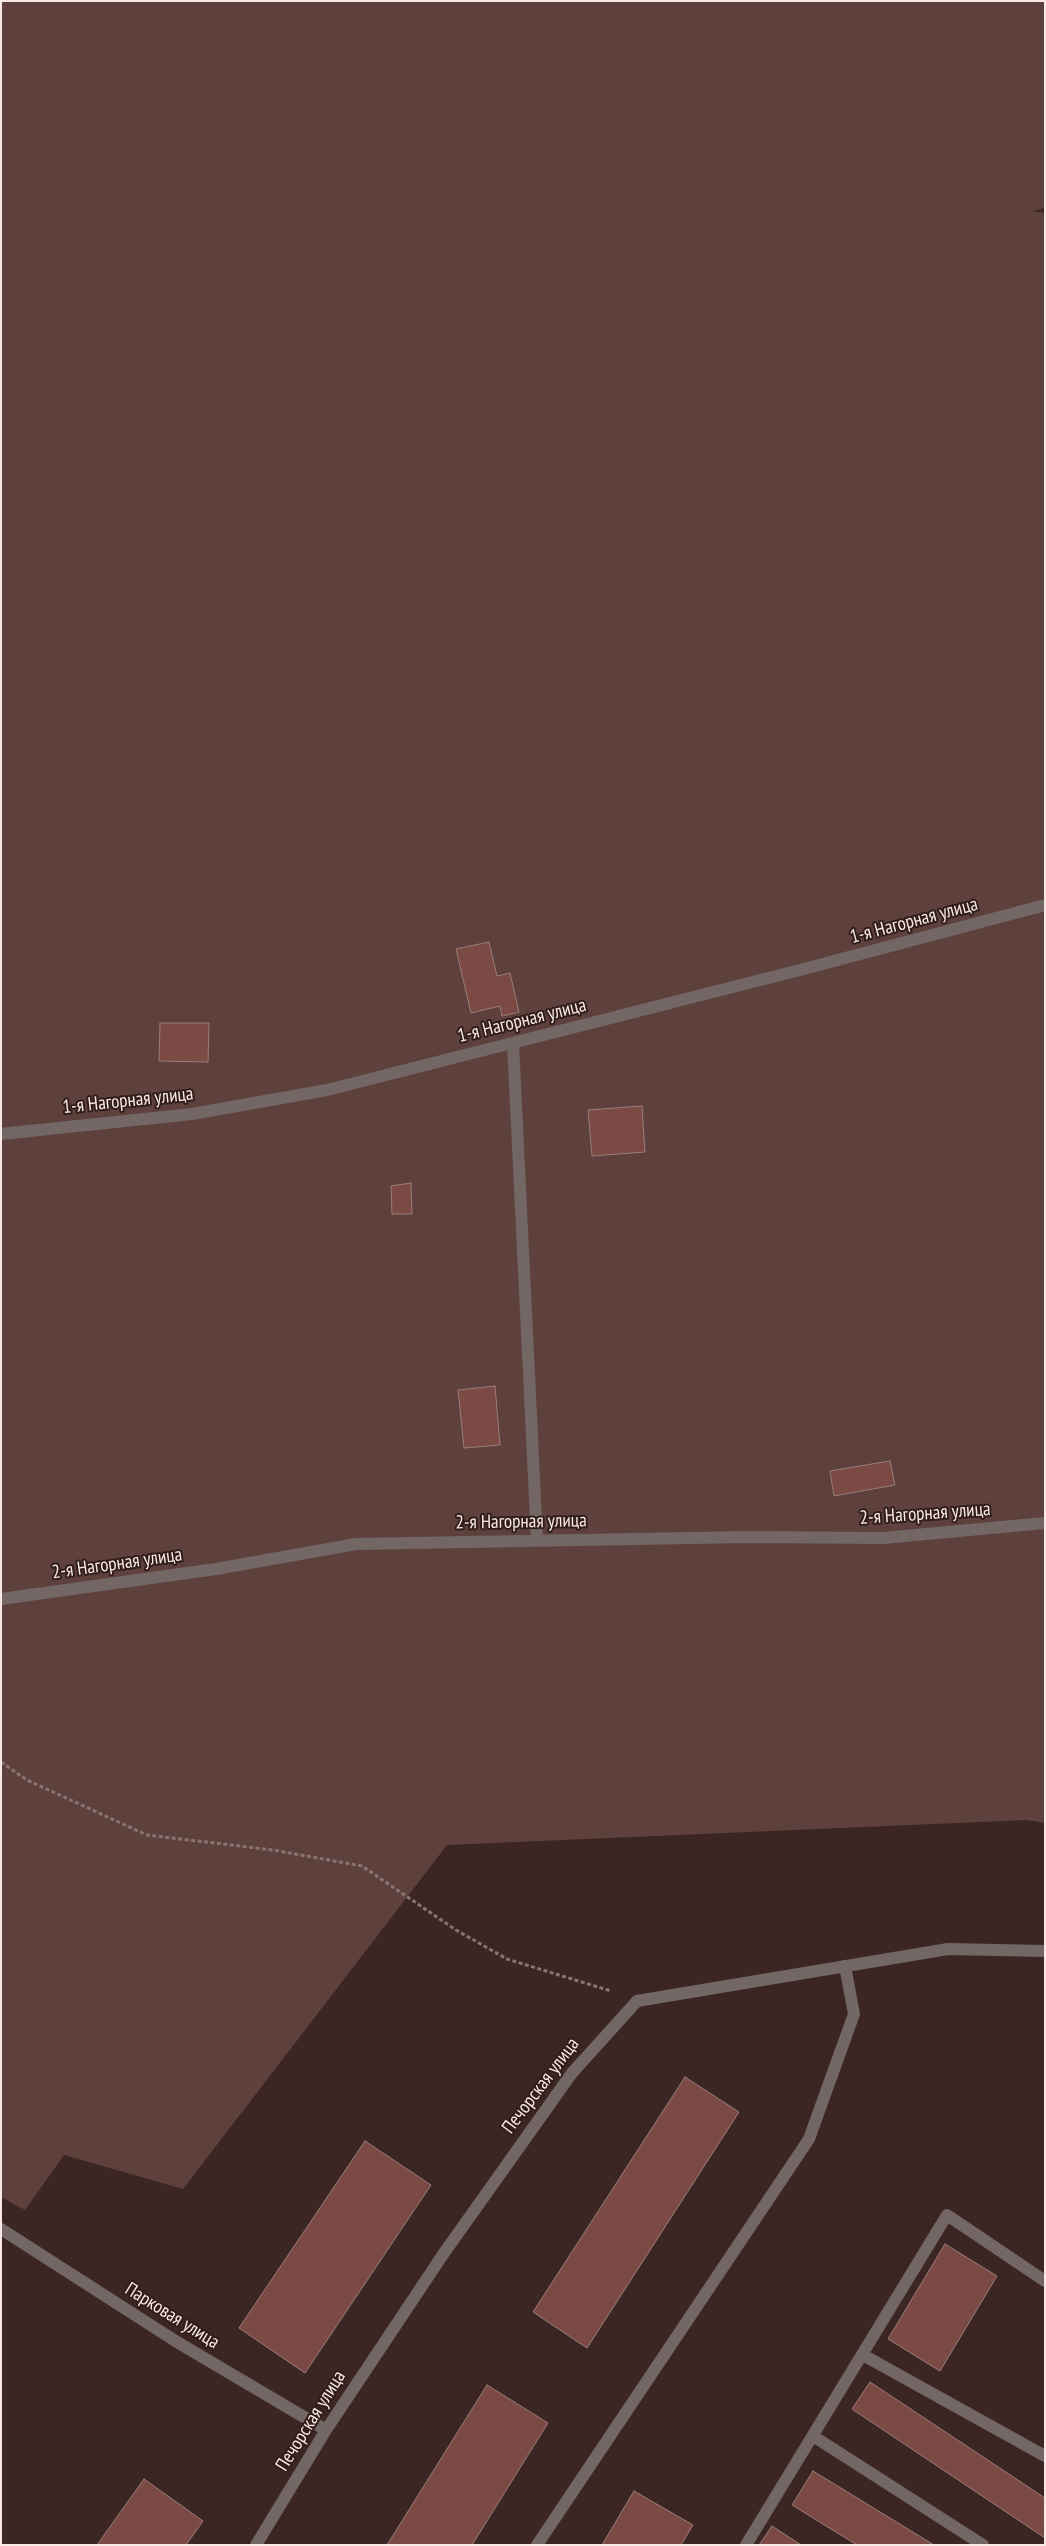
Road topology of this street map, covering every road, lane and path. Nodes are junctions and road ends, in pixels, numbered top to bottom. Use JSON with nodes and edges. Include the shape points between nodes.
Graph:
{"nodes":[{"id":1,"x":1045,"y":905,"type":"edge"},
{"id":2,"x":513,"y":1042,"type":"junction"},
{"id":3,"x":1,"y":1134,"type":"edge"},
{"id":4,"x":1045,"y":1523,"type":"edge"},
{"id":5,"x":537,"y":1540,"type":"junction"},
{"id":6,"x":1,"y":1599,"type":"edge"},
{"id":7,"x":1,"y":1762,"type":"edge"},
{"id":8,"x":1045,"y":1951,"type":"edge"},
{"id":9,"x":845,"y":1966,"type":"junction"},
{"id":10,"x":636,"y":2000,"type":"junction"},
{"id":11,"x":1,"y":2229,"type":"edge"},
{"id":12,"x":1045,"y":2281,"type":"edge"},
{"id":13,"x":863,"y":2355,"type":"junction"},
{"id":14,"x":326,"y":2430,"type":"junction"},
{"id":15,"x":813,"y":2436,"type":"junction"},
{"id":16,"x":1045,"y":2456,"type":"edge"},
{"id":17,"x":256,"y":2545,"type":"edge"},
{"id":18,"x":537,"y":2545,"type":"edge"},
{"id":19,"x":746,"y":2545,"type":"edge"},
{"id":20,"x":983,"y":2545,"type":"edge"}],
"edges":[{"from":1,"to":2,"type":"street","name":"1-я Нагорная улица"},
{"from":2,"to":3,"type":"street","name":"1-я Нагорная улица","via":[[327,1090],[192,1114]]},
{"from":2,"to":5,"type":"street"},
{"from":4,"to":5,"type":"street","name":"2-я Нагорная улица","via":[[883,1538]]},
{"from":5,"to":6,"type":"street","name":"2-я Нагорная улица","via":[[356,1544],[216,1569]]},
{"from":7,"to":10,"type":"path","via":[[27,1780],[147,1835],[273,1850],[362,1866],[456,1930],[507,1959]]},
{"from":8,"to":9,"type":"street","via":[[948,1949]]},
{"from":9,"to":10,"type":"street"},
{"from":9,"to":18,"type":"street","via":[[854,2014],[809,2139]]},
{"from":10,"to":14,"type":"street","name":"Печорская улица","via":[[572,2072],[444,2253]]},
{"from":11,"to":14,"type":"street","name":"Парковая улица","via":[[177,2342]]},
{"from":12,"to":13,"type":"street","via":[[947,2215]]},
{"from":13,"to":15,"type":"street"},
{"from":13,"to":16,"type":"street"},
{"from":14,"to":17,"type":"street","name":"Печорская улица"},
{"from":15,"to":19,"type":"street"},
{"from":15,"to":20,"type":"street"}]}
